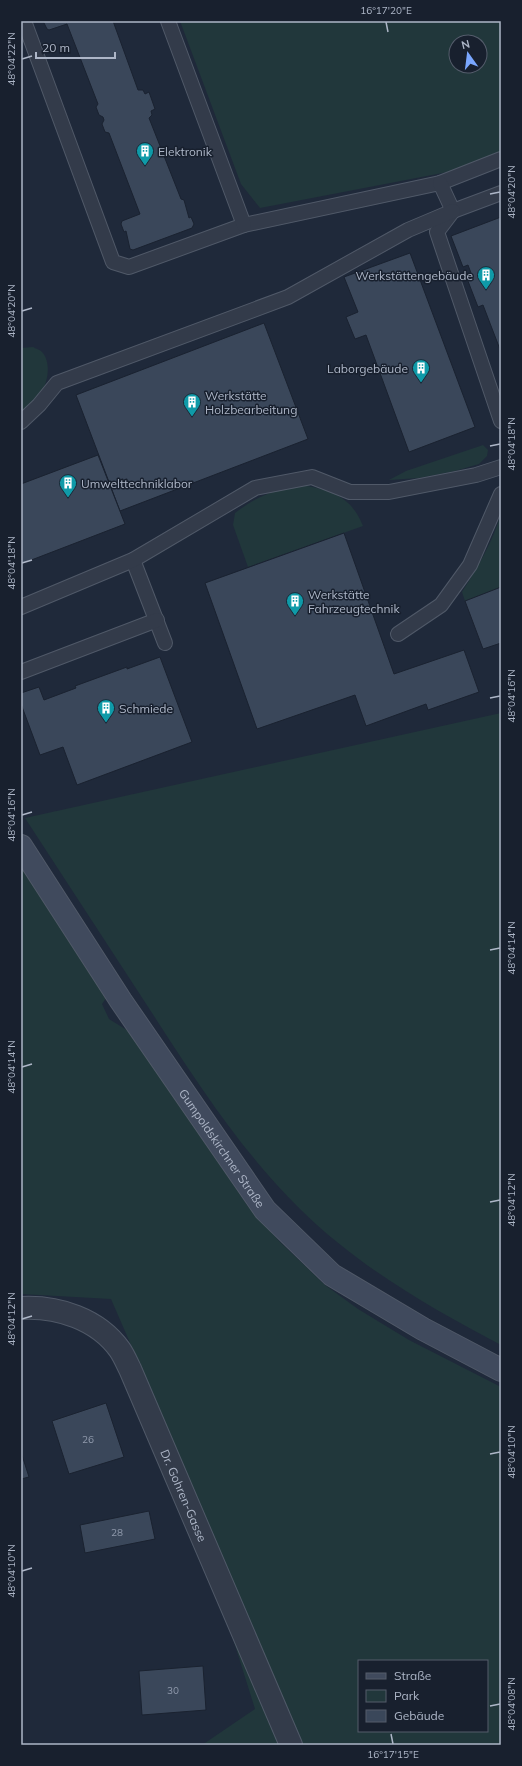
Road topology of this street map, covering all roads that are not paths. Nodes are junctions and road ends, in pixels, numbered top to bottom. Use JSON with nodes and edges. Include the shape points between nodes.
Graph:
{"nodes":[{"id":1,"x":24,"y":21,"type":"edge"},
{"id":2,"x":168,"y":21,"type":"edge"},
{"id":3,"x":501,"y":159,"type":"edge"},
{"id":4,"x":440,"y":183,"type":"junction"},
{"id":5,"x":501,"y":193,"type":"edge"},
{"id":6,"x":453,"y":211,"type":"junction"},
{"id":7,"x":244,"y":225,"type":"junction"},
{"id":8,"x":501,"y":421,"type":"edge"},
{"id":9,"x":21,"y":422,"type":"edge"},
{"id":10,"x":501,"y":467,"type":"edge"},
{"id":11,"x":501,"y":494,"type":"edge"},
{"id":12,"x":133,"y":560,"type":"junction"},
{"id":13,"x":21,"y":607,"type":"edge"},
{"id":14,"x":157,"y":620,"type":"junction"},
{"id":15,"x":398,"y":634,"type":"dead end"},
{"id":16,"x":165,"y":643,"type":"dead end"},
{"id":17,"x":21,"y":672,"type":"edge"},
{"id":18,"x":21,"y":846,"type":"edge"},
{"id":19,"x":21,"y":1308,"type":"edge"},
{"id":20,"x":501,"y":1370,"type":"edge"},
{"id":21,"x":291,"y":1745,"type":"edge"}],
"edges":[{"from":1,"to":7,"type":"lane","via":[[113,262],[129,267]]},
{"from":2,"to":7,"type":"lane"},
{"from":3,"to":4,"type":"lane"},
{"from":4,"to":6,"type":"lane"},
{"from":4,"to":7,"type":"lane"},
{"from":5,"to":6,"type":"lane"},
{"from":6,"to":8,"type":"lane","via":[[437,232]]},
{"from":6,"to":9,"type":"lane","via":[[408,230],[288,297],[57,383]]},
{"from":10,"to":12,"type":"lane","via":[[476,475],[389,492],[350,492],[312,477],[255,488]]},
{"from":11,"to":15,"type":"lane","via":[[470,565],[441,606]]},
{"from":12,"to":13,"type":"lane"},
{"from":12,"to":14,"type":"lane"},
{"from":14,"to":16,"type":"lane"},
{"from":14,"to":17,"type":"lane"},
{"from":18,"to":20,"type":"main road","name":"Gumpoldskirchner Straße","via":[[121,1001],[265,1210],[332,1275],[423,1329]]},
{"from":19,"to":21,"type":"street","name":"Dr. Gohren-Gasse","via":[[63,1311],[86,1320],[120,1350]]}]}
